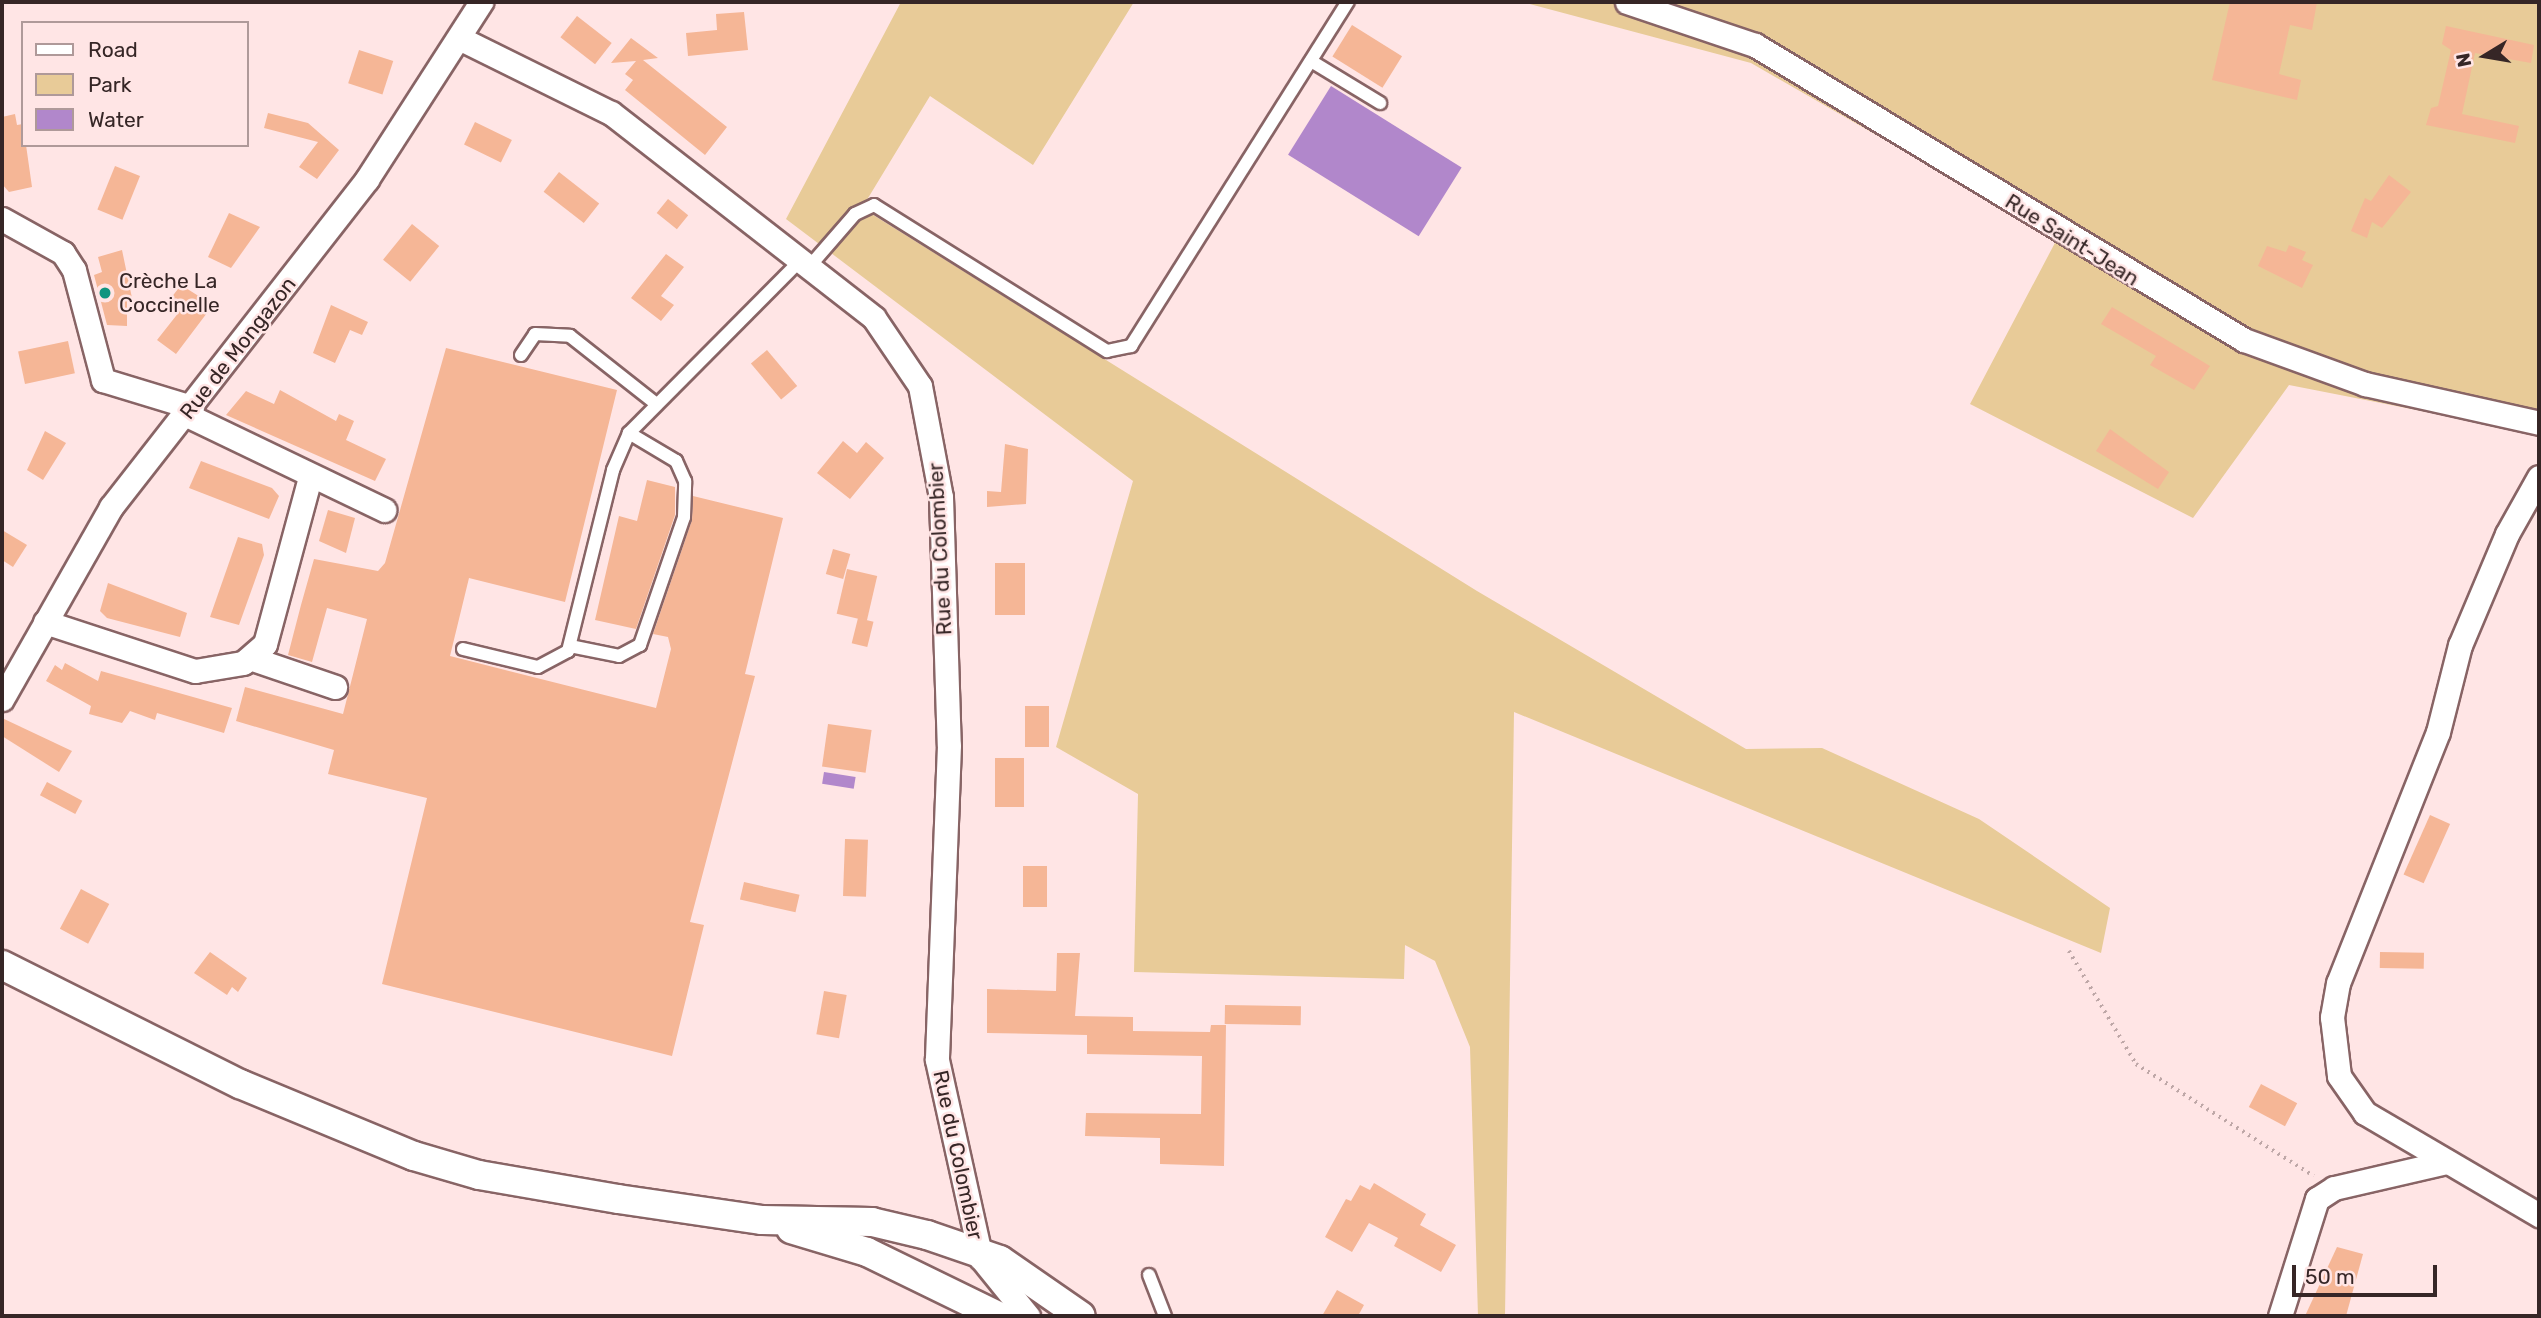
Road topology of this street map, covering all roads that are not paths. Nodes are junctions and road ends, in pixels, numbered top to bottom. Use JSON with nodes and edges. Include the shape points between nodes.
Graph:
{"nodes":[{"id":1,"x":481,"y":2,"type":"edge"},
{"id":2,"x":1348,"y":2,"type":"edge"},
{"id":3,"x":1627,"y":2,"type":"edge"},
{"id":4,"x":461,"y":39,"type":"junction"},
{"id":5,"x":1311,"y":61,"type":"junction"},
{"id":6,"x":1380,"y":103,"type":"dead end"},
{"id":7,"x":2,"y":219,"type":"edge"},
{"id":8,"x":805,"y":264,"type":"junction"},
{"id":9,"x":521,"y":355,"type":"dead end"},
{"id":10,"x":654,"y":402,"type":"junction"},
{"id":11,"x":189,"y":411,"type":"junction"},
{"id":12,"x":2539,"y":423,"type":"edge"},
{"id":13,"x":629,"y":433,"type":"junction"},
{"id":14,"x":310,"y":477,"type":"junction"},
{"id":15,"x":2539,"y":477,"type":"edge"},
{"id":16,"x":384,"y":510,"type":"dead end"},
{"id":17,"x":45,"y":622,"type":"junction"},
{"id":18,"x":570,"y":646,"type":"junction"},
{"id":19,"x":463,"y":649,"type":"dead end"},
{"id":20,"x":250,"y":658,"type":"junction"},
{"id":21,"x":335,"y":687,"type":"dead end"},
{"id":22,"x":2,"y":699,"type":"edge"},
{"id":23,"x":2,"y":965,"type":"edge"},
{"id":24,"x":2447,"y":1162,"type":"junction"},
{"id":25,"x":2539,"y":1215,"type":"edge"},
{"id":26,"x":762,"y":1220,"type":"junction"},
{"id":27,"x":979,"y":1250,"type":"junction"},
{"id":28,"x":1149,"y":1275,"type":"dead end"},
{"id":29,"x":998,"y":1316,"type":"edge"},
{"id":30,"x":1028,"y":1316,"type":"edge"},
{"id":31,"x":1081,"y":1316,"type":"edge"},
{"id":32,"x":1165,"y":1316,"type":"edge"},
{"id":33,"x":2280,"y":1316,"type":"edge"}],
"edges":[{"from":1,"to":4,"type":"street","name":"Rue de Mongazon"},
{"from":2,"to":5,"type":"lane"},
{"from":3,"to":12,"type":"street","name":"Rue Saint-Jean","via":[[1755,45],[2244,340],[2365,384]]},
{"from":4,"to":8,"type":"street","name":"Rue du Colombier","via":[[611,113]]},
{"from":4,"to":11,"type":"street","name":"Rue de Mongazon","via":[[368,179]]},
{"from":5,"to":6,"type":"lane"},
{"from":5,"to":8,"type":"lane","via":[[1131,346],[1107,351],[874,205],[856,214]]},
{"from":7,"to":11,"type":"street","via":[[64,253],[74,270],[103,380]]},
{"from":8,"to":10,"type":"lane"},
{"from":8,"to":27,"type":"street","name":"Rue du Colombier","via":[[874,318],[920,386],[933,439],[949,745],[937,1060]]},
{"from":9,"to":10,"type":"lane","via":[[535,334],[570,336]]},
{"from":10,"to":13,"type":"lane"},
{"from":11,"to":14,"type":"street"},
{"from":11,"to":17,"type":"street","name":"Rue de Mongazon","via":[[111,507]]},
{"from":13,"to":18,"type":"lane","via":[[614,470]]},
{"from":13,"to":18,"type":"lane","via":[[676,461],[687,493],[684,517],[640,645],[619,656]]},
{"from":14,"to":16,"type":"street"},
{"from":14,"to":20,"type":"street","via":[[265,644]]},
{"from":15,"to":24,"type":"street","via":[[2507,534],[2460,645],[2438,733],[2338,982],[2332,1017],[2348,1097]]},
{"from":17,"to":20,"type":"street","via":[[195,671],[219,671]]},
{"from":17,"to":22,"type":"street","name":"Rue de Mongazon"},
{"from":18,"to":19,"type":"lane","via":[[547,667]]},
{"from":20,"to":21,"type":"street"},
{"from":23,"to":26,"type":"street","via":[[240,1084],[414,1156],[502,1179]]},
{"from":24,"to":25,"type":"street"},
{"from":24,"to":33,"type":"street","via":[[2334,1188],[2318,1199]]},
{"from":26,"to":27,"type":"street","via":[[872,1222]]},
{"from":26,"to":29,"type":"street","via":[[867,1252]]},
{"from":27,"to":30,"type":"street"},
{"from":27,"to":31,"type":"street"},
{"from":28,"to":32,"type":"lane"}]}
